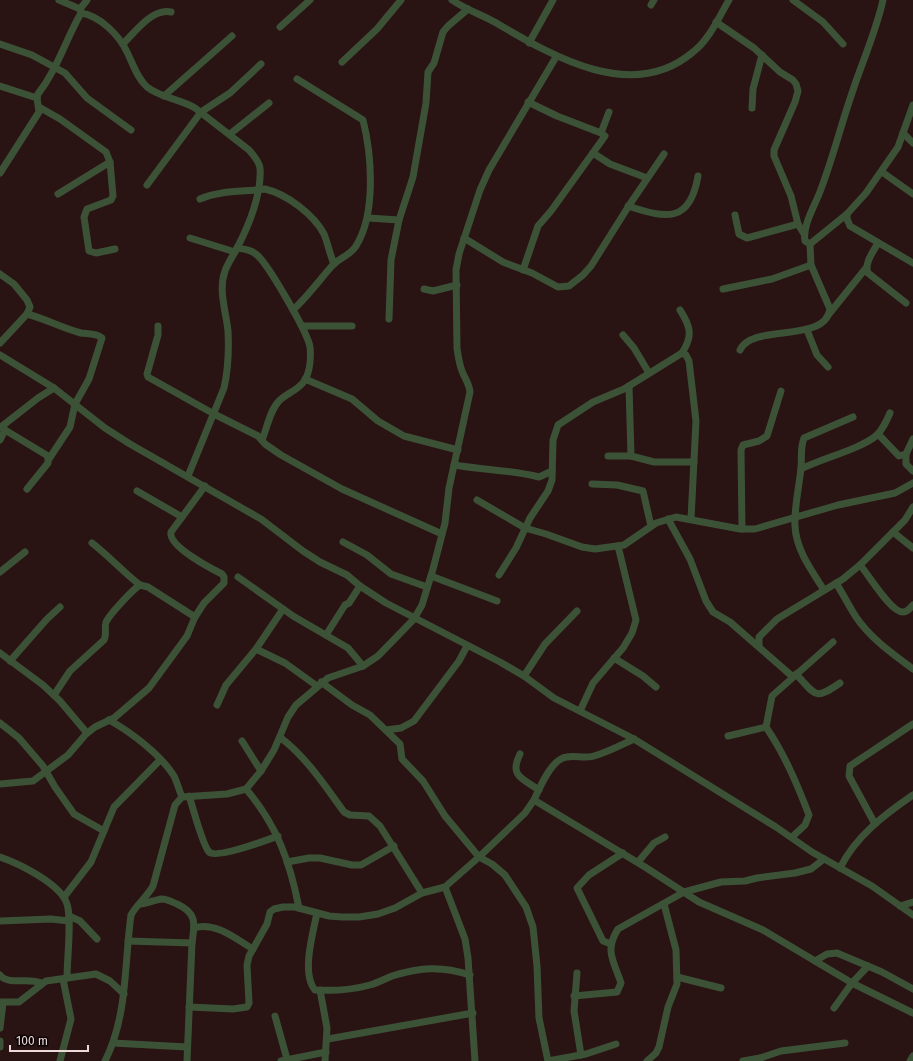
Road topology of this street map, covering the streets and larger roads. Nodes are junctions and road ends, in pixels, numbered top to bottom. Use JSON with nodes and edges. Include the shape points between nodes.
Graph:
{"nodes":[{"id":1,"x":59,"y":0,"type":"edge"},
{"id":2,"x":87,"y":0,"type":"edge"},
{"id":3,"x":310,"y":0,"type":"edge"},
{"id":4,"x":401,"y":0,"type":"edge"},
{"id":5,"x":452,"y":0,"type":"edge"},
{"id":6,"x":552,"y":0,"type":"edge"},
{"id":7,"x":729,"y":0,"type":"edge"},
{"id":8,"x":793,"y":0,"type":"edge"},
{"id":9,"x":883,"y":0,"type":"edge"},
{"id":10,"x":459,"y":5,"type":"junction"},
{"id":11,"x":468,"y":9,"type":"junction"},
{"id":12,"x":81,"y":11,"type":"junction"},
{"id":13,"x":171,"y":12,"type":"dead end"},
{"id":14,"x":458,"y":18,"type":"junction"},
{"id":15,"x":716,"y":22,"type":"junction"},
{"id":16,"x":280,"y":27,"type":"dead end"},
{"id":17,"x":232,"y":36,"type":"dead end"},
{"id":18,"x":529,"y":43,"type":"junction"},
{"id":19,"x":0,"y":44,"type":"edge"},
{"id":20,"x":123,"y":44,"type":"junction"},
{"id":21,"x":843,"y":44,"type":"dead end"},
{"id":22,"x":762,"y":55,"type":"junction"},
{"id":23,"x":556,"y":57,"type":"junction"},
{"id":24,"x":342,"y":62,"type":"dead end"},
{"id":25,"x":261,"y":64,"type":"dead end"},
{"id":26,"x":56,"y":67,"type":"junction"},
{"id":27,"x":297,"y":79,"type":"dead end"},
{"id":28,"x":0,"y":86,"type":"edge"},
{"id":29,"x":164,"y":96,"type":"junction"},
{"id":30,"x":37,"y":98,"type":"junction"},
{"id":31,"x":528,"y":102,"type":"junction"},
{"id":32,"x":269,"y":103,"type":"dead end"},
{"id":33,"x":913,"y":105,"type":"edge"},
{"id":34,"x":40,"y":107,"type":"junction"},
{"id":35,"x":752,"y":108,"type":"dead end"},
{"id":36,"x":201,"y":112,"type":"junction"},
{"id":37,"x":609,"y":112,"type":"dead end"},
{"id":38,"x":131,"y":130,"type":"dead end"},
{"id":39,"x":601,"y":133,"type":"junction"},
{"id":40,"x":903,"y":133,"type":"junction"},
{"id":41,"x":230,"y":134,"type":"junction"},
{"id":42,"x":913,"y":142,"type":"edge"},
{"id":43,"x":593,"y":153,"type":"junction"},
{"id":44,"x":664,"y":154,"type":"dead end"},
{"id":45,"x":110,"y":162,"type":"junction"},
{"id":46,"x":882,"y":172,"type":"junction"},
{"id":47,"x":0,"y":173,"type":"edge"},
{"id":48,"x":698,"y":176,"type":"dead end"},
{"id":49,"x":647,"y":178,"type":"junction"},
{"id":50,"x":146,"y":185,"type":"dead end"},
{"id":51,"x":257,"y":190,"type":"junction"},
{"id":52,"x":58,"y":194,"type":"dead end"},
{"id":53,"x":913,"y":194,"type":"edge"},
{"id":54,"x":200,"y":199,"type":"dead end"},
{"id":55,"x":628,"y":206,"type":"junction"},
{"id":56,"x":847,"y":214,"type":"junction"},
{"id":57,"x":735,"y":215,"type":"dead end"},
{"id":58,"x":368,"y":218,"type":"junction"},
{"id":59,"x":399,"y":220,"type":"junction"},
{"id":60,"x":798,"y":224,"type":"junction"},
{"id":61,"x":804,"y":234,"type":"junction"},
{"id":62,"x":190,"y":238,"type":"dead end"},
{"id":63,"x":464,"y":238,"type":"junction"},
{"id":64,"x":878,"y":243,"type":"junction"},
{"id":65,"x":810,"y":244,"type":"junction"},
{"id":66,"x":115,"y":249,"type":"dead end"},
{"id":67,"x":236,"y":250,"type":"junction"},
{"id":68,"x":913,"y":263,"type":"edge"},
{"id":69,"x":334,"y":264,"type":"junction"},
{"id":70,"x":811,"y":265,"type":"junction"},
{"id":71,"x":866,"y":268,"type":"junction"},
{"id":72,"x":523,"y":270,"type":"junction"},
{"id":73,"x":0,"y":274,"type":"edge"},
{"id":74,"x":457,"y":286,"type":"junction"},
{"id":75,"x":424,"y":289,"type":"dead end"},
{"id":76,"x":724,"y":290,"type":"dead end"},
{"id":77,"x":906,"y":303,"type":"dead end"},
{"id":78,"x":293,"y":310,"type":"junction"},
{"id":79,"x":680,"y":310,"type":"dead end"},
{"id":80,"x":27,"y":314,"type":"junction"},
{"id":81,"x":829,"y":314,"type":"junction"},
{"id":82,"x":388,"y":318,"type":"dead end"},
{"id":83,"x":158,"y":326,"type":"dead end"},
{"id":84,"x":302,"y":326,"type":"junction"},
{"id":85,"x":352,"y":326,"type":"dead end"},
{"id":86,"x":807,"y":330,"type":"junction"},
{"id":87,"x":623,"y":335,"type":"dead end"},
{"id":88,"x":0,"y":343,"type":"edge"},
{"id":89,"x":740,"y":350,"type":"dead end"},
{"id":90,"x":682,"y":353,"type":"junction"},
{"id":91,"x":0,"y":355,"type":"edge"},
{"id":92,"x":828,"y":368,"type":"dead end"},
{"id":93,"x":649,"y":373,"type":"junction"},
{"id":94,"x":305,"y":379,"type":"junction"},
{"id":95,"x":629,"y":386,"type":"junction"},
{"id":96,"x":54,"y":388,"type":"junction"},
{"id":97,"x":781,"y":391,"type":"dead end"},
{"id":98,"x":75,"y":404,"type":"junction"},
{"id":99,"x":214,"y":414,"type":"junction"},
{"id":100,"x":890,"y":414,"type":"dead end"},
{"id":101,"x":853,"y":417,"type":"dead end"},
{"id":102,"x":2,"y":428,"type":"edge"},
{"id":103,"x":878,"y":434,"type":"junction"},
{"id":104,"x":913,"y":439,"type":"edge"},
{"id":105,"x":0,"y":440,"type":"edge"},
{"id":106,"x":262,"y":440,"type":"junction"},
{"id":107,"x":458,"y":450,"type":"junction"},
{"id":108,"x":906,"y":454,"type":"junction"},
{"id":109,"x":608,"y":456,"type":"dead end"},
{"id":110,"x":631,"y":456,"type":"junction"},
{"id":111,"x":49,"y":459,"type":"junction"},
{"id":112,"x":694,"y":462,"type":"junction"},
{"id":113,"x":454,"y":465,"type":"junction"},
{"id":114,"x":801,"y":469,"type":"junction"},
{"id":115,"x":552,"y":471,"type":"junction"},
{"id":116,"x":913,"y":471,"type":"edge"},
{"id":117,"x":188,"y":476,"type":"junction"},
{"id":118,"x":539,"y":477,"type":"junction"},
{"id":119,"x":913,"y":483,"type":"edge"},
{"id":120,"x":592,"y":484,"type":"dead end"},
{"id":121,"x":205,"y":486,"type":"junction"},
{"id":122,"x":27,"y":489,"type":"dead end"},
{"id":123,"x":137,"y":491,"type":"dead end"},
{"id":124,"x":548,"y":491,"type":"junction"},
{"id":125,"x":477,"y":500,"type":"dead end"},
{"id":126,"x":913,"y":507,"type":"edge"},
{"id":127,"x":182,"y":517,"type":"junction"},
{"id":128,"x":795,"y":518,"type":"junction"},
{"id":129,"x":668,"y":519,"type":"junction"},
{"id":130,"x":691,"y":520,"type":"junction"},
{"id":131,"x":651,"y":526,"type":"junction"},
{"id":132,"x":525,"y":528,"type":"junction"},
{"id":133,"x":742,"y":529,"type":"junction"},
{"id":134,"x":893,"y":532,"type":"junction"},
{"id":135,"x":442,"y":534,"type":"junction"},
{"id":136,"x":343,"y":542,"type":"dead end"},
{"id":137,"x":92,"y":543,"type":"dead end"},
{"id":138,"x":618,"y":546,"type":"junction"},
{"id":139,"x":913,"y":548,"type":"edge"},
{"id":140,"x":26,"y":552,"type":"dead end"},
{"id":141,"x":860,"y":565,"type":"junction"},
{"id":142,"x":0,"y":572,"type":"edge"},
{"id":143,"x":499,"y":575,"type":"dead end"},
{"id":144,"x":431,"y":576,"type":"junction"},
{"id":145,"x":238,"y":577,"type":"dead end"},
{"id":146,"x":836,"y":583,"type":"junction"},
{"id":147,"x":140,"y":585,"type":"junction"},
{"id":148,"x":360,"y":586,"type":"junction"},
{"id":149,"x":427,"y":587,"type":"junction"},
{"id":150,"x":824,"y":590,"type":"junction"},
{"id":151,"x":497,"y":601,"type":"dead end"},
{"id":152,"x":913,"y":605,"type":"edge"},
{"id":153,"x":60,"y":607,"type":"dead end"},
{"id":154,"x":283,"y":609,"type":"junction"},
{"id":155,"x":578,"y":611,"type":"dead end"},
{"id":156,"x":195,"y":617,"type":"junction"},
{"id":157,"x":414,"y":619,"type":"junction"},
{"id":158,"x":326,"y":635,"type":"junction"},
{"id":159,"x":833,"y":642,"type":"dead end"},
{"id":160,"x":758,"y":645,"type":"junction"},
{"id":161,"x":467,"y":646,"type":"junction"},
{"id":162,"x":256,"y":649,"type":"junction"},
{"id":163,"x":0,"y":653,"type":"edge"},
{"id":164,"x":614,"y":658,"type":"junction"},
{"id":165,"x":10,"y":661,"type":"junction"},
{"id":166,"x":363,"y":666,"type":"junction"},
{"id":167,"x":913,"y":669,"type":"edge"},
{"id":168,"x":524,"y":676,"type":"junction"},
{"id":169,"x":795,"y":676,"type":"junction"},
{"id":170,"x":840,"y":683,"type":"dead end"},
{"id":171,"x":319,"y":684,"type":"junction"},
{"id":172,"x":656,"y":687,"type":"dead end"},
{"id":173,"x":54,"y":694,"type":"junction"},
{"id":174,"x":217,"y":705,"type":"dead end"},
{"id":175,"x":580,"y":711,"type":"junction"},
{"id":176,"x":109,"y":720,"type":"junction"},
{"id":177,"x":0,"y":723,"type":"edge"},
{"id":178,"x":913,"y":724,"type":"edge"},
{"id":179,"x":766,"y":727,"type":"junction"},
{"id":180,"x":401,"y":728,"type":"junction"},
{"id":181,"x":386,"y":730,"type":"junction"},
{"id":182,"x":87,"y":733,"type":"junction"},
{"id":183,"x":728,"y":736,"type":"dead end"},
{"id":184,"x":281,"y":738,"type":"junction"},
{"id":185,"x":396,"y":739,"type":"junction"},
{"id":186,"x":634,"y":739,"type":"junction"},
{"id":187,"x":242,"y":742,"type":"dead end"},
{"id":188,"x":520,"y":754,"type":"dead end"},
{"id":189,"x":160,"y":760,"type":"junction"},
{"id":190,"x":261,"y":771,"type":"junction"},
{"id":191,"x":48,"y":772,"type":"junction"},
{"id":192,"x":0,"y":784,"type":"edge"},
{"id":193,"x":246,"y":789,"type":"junction"},
{"id":194,"x":539,"y":790,"type":"junction"},
{"id":195,"x":913,"y":795,"type":"edge"},
{"id":196,"x":186,"y":796,"type":"junction"},
{"id":197,"x":534,"y":800,"type":"junction"},
{"id":198,"x":876,"y":824,"type":"junction"},
{"id":199,"x":104,"y":831,"type":"junction"},
{"id":200,"x":278,"y":836,"type":"junction"},
{"id":201,"x":665,"y":837,"type":"dead end"},
{"id":202,"x":792,"y":837,"type":"junction"},
{"id":203,"x":394,"y":846,"type":"junction"},
{"id":204,"x":623,"y":853,"type":"junction"},
{"id":205,"x":0,"y":857,"type":"edge"},
{"id":206,"x":479,"y":857,"type":"junction"},
{"id":207,"x":824,"y":859,"type":"junction"},
{"id":208,"x":287,"y":862,"type":"junction"},
{"id":209,"x":638,"y":862,"type":"junction"},
{"id":210,"x":840,"y":868,"type":"junction"},
{"id":211,"x":445,"y":887,"type":"junction"},
{"id":212,"x":684,"y":892,"type":"junction"},
{"id":213,"x":422,"y":893,"type":"junction"},
{"id":214,"x":64,"y":897,"type":"junction"},
{"id":215,"x":913,"y":902,"type":"edge"},
{"id":216,"x":140,"y":904,"type":"junction"},
{"id":217,"x":664,"y":904,"type":"junction"},
{"id":218,"x":900,"y":906,"type":"junction"},
{"id":219,"x":299,"y":908,"type":"junction"},
{"id":220,"x":317,"y":913,"type":"junction"},
{"id":221,"x":913,"y":915,"type":"edge"},
{"id":222,"x":69,"y":918,"type":"junction"},
{"id":223,"x":0,"y":921,"type":"edge"},
{"id":224,"x":194,"y":928,"type":"junction"},
{"id":225,"x":97,"y":939,"type":"dead end"},
{"id":226,"x":128,"y":941,"type":"junction"},
{"id":227,"x":192,"y":943,"type":"junction"},
{"id":228,"x":611,"y":944,"type":"junction"},
{"id":229,"x":253,"y":949,"type":"junction"},
{"id":230,"x":815,"y":961,"type":"junction"},
{"id":231,"x":868,"y":966,"type":"junction"},
{"id":232,"x":577,"y":973,"type":"dead end"},
{"id":233,"x":0,"y":975,"type":"edge"},
{"id":234,"x":470,"y":975,"type":"junction"},
{"id":235,"x":677,"y":977,"type":"junction"},
{"id":236,"x":65,"y":978,"type":"junction"},
{"id":237,"x":852,"y":982,"type":"junction"},
{"id":238,"x":41,"y":983,"type":"junction"},
{"id":239,"x":721,"y":988,"type":"dead end"},
{"id":240,"x":913,"y":989,"type":"edge"},
{"id":241,"x":320,"y":990,"type":"junction"},
{"id":242,"x":124,"y":994,"type":"junction"},
{"id":243,"x":574,"y":996,"type":"junction"},
{"id":244,"x":1,"y":1002,"type":"edge"},
{"id":245,"x":189,"y":1007,"type":"junction"},
{"id":246,"x":834,"y":1008,"type":"dead end"},
{"id":247,"x":473,"y":1013,"type":"junction"},
{"id":248,"x":913,"y":1013,"type":"edge"},
{"id":249,"x":275,"y":1016,"type":"dead end"},
{"id":250,"x":0,"y":1028,"type":"edge"},
{"id":251,"x":328,"y":1039,"type":"junction"},
{"id":252,"x":0,"y":1041,"type":"edge"},
{"id":253,"x":113,"y":1043,"type":"junction"},
{"id":254,"x":845,"y":1043,"type":"dead end"},
{"id":255,"x":616,"y":1044,"type":"dead end"},
{"id":256,"x":0,"y":1047,"type":"edge"},
{"id":257,"x":187,"y":1047,"type":"junction"},
{"id":258,"x":326,"y":1052,"type":"junction"},
{"id":259,"x":581,"y":1055,"type":"junction"},
{"id":260,"x":913,"y":1056,"type":"edge"},
{"id":261,"x":284,"y":1060,"type":"edge"},
{"id":262,"x":760,"y":1060,"type":"edge"},
{"id":263,"x":60,"y":1061,"type":"edge"},
{"id":264,"x":105,"y":1061,"type":"edge"},
{"id":265,"x":187,"y":1061,"type":"edge"},
{"id":266,"x":325,"y":1061,"type":"edge"},
{"id":267,"x":474,"y":1061,"type":"edge"},
{"id":268,"x":548,"y":1061,"type":"edge"},
{"id":269,"x":647,"y":1061,"type":"edge"},
{"id":270,"x":743,"y":1061,"type":"edge"},
{"id":271,"x":910,"y":1061,"type":"edge"}],
"edges":[{"from":1,"to":12,"type":"street"},
{"from":2,"to":12,"type":"street"},
{"from":3,"to":16,"type":"street"},
{"from":4,"to":24,"type":"street","via":[[377,29]]},
{"from":5,"to":10,"type":"street"},
{"from":6,"to":18,"type":"street"},
{"from":7,"to":15,"type":"street"},
{"from":8,"to":21,"type":"street","via":[[823,22]]},
{"from":9,"to":61,"type":"street","via":[[870,46]]},
{"from":10,"to":11,"type":"street"},
{"from":10,"to":14,"type":"street"},
{"from":11,"to":14,"type":"street"},
{"from":11,"to":18,"type":"street"},
{"from":12,"to":20,"type":"street","via":[[96,18]]},
{"from":12,"to":26,"type":"street"},
{"from":13,"to":20,"type":"street","via":[[152,16]]},
{"from":14,"to":59,"type":"street","via":[[443,32],[434,63],[428,72],[426,103],[413,177]]},
{"from":15,"to":22,"type":"street"},
{"from":15,"to":23,"type":"street","via":[[700,47],[682,61],[646,75],[600,71]]},
{"from":17,"to":29,"type":"street"},
{"from":18,"to":23,"type":"street"},
{"from":19,"to":26,"type":"street"},
{"from":20,"to":29,"type":"street","via":[[139,79]]},
{"from":22,"to":35,"type":"street","via":[[752,89]]},
{"from":22,"to":60,"type":"street","via":[[793,80],[798,91],[774,150]]},
{"from":23,"to":31,"type":"street"},
{"from":25,"to":36,"type":"street","via":[[230,93]]},
{"from":26,"to":30,"type":"street"},
{"from":26,"to":38,"type":"street","via":[[69,76],[88,98]]},
{"from":27,"to":58,"type":"street","via":[[363,120],[370,171]]},
{"from":28,"to":30,"type":"street"},
{"from":29,"to":36,"type":"street","via":[[185,102]]},
{"from":30,"to":34,"type":"street"},
{"from":31,"to":39,"type":"street"},
{"from":31,"to":63,"type":"street","via":[[489,170]]},
{"from":32,"to":41,"type":"street"},
{"from":33,"to":40,"type":"street"},
{"from":34,"to":45,"type":"street","via":[[60,118],[106,152]]},
{"from":34,"to":47,"type":"street","via":[[36,118]]},
{"from":36,"to":41,"type":"street"},
{"from":36,"to":50,"type":"street"},
{"from":37,"to":39,"type":"street"},
{"from":39,"to":43,"type":"street","via":[[604,136]]},
{"from":40,"to":42,"type":"street"},
{"from":40,"to":46,"type":"street"},
{"from":41,"to":51,"type":"street","via":[[257,159],[260,167]]},
{"from":43,"to":49,"type":"street","via":[[610,164]]},
{"from":43,"to":72,"type":"street","via":[[538,226]]},
{"from":44,"to":49,"type":"street"},
{"from":45,"to":52,"type":"street"},
{"from":45,"to":66,"type":"street","via":[[113,196],[111,200],[87,209],[84,217],[89,251],[96,253]]},
{"from":46,"to":53,"type":"street"},
{"from":46,"to":56,"type":"street"},
{"from":48,"to":55,"type":"street","via":[[693,196],[678,214],[646,212]]},
{"from":49,"to":55,"type":"street"},
{"from":51,"to":54,"type":"street","via":[[226,192]]},
{"from":51,"to":67,"type":"street","via":[[248,226]]},
{"from":51,"to":69,"type":"street","via":[[266,189],[282,196],[310,217],[324,234]]},
{"from":55,"to":72,"type":"street","via":[[591,266],[569,286],[552,285]]},
{"from":56,"to":64,"type":"street","via":[[850,226]]},
{"from":56,"to":65,"type":"street"},
{"from":57,"to":60,"type":"street","via":[[739,234],[747,238]]},
{"from":58,"to":59,"type":"street"},
{"from":58,"to":69,"type":"street","via":[[356,246],[348,256]]},
{"from":59,"to":82,"type":"street","via":[[391,260]]},
{"from":60,"to":61,"type":"street"},
{"from":61,"to":65,"type":"street","via":[[805,241]]},
{"from":62,"to":67,"type":"street"},
{"from":63,"to":72,"type":"street","via":[[503,262]]},
{"from":63,"to":74,"type":"street","via":[[456,270]]},
{"from":64,"to":68,"type":"street"},
{"from":64,"to":71,"type":"street"},
{"from":65,"to":70,"type":"street"},
{"from":67,"to":78,"type":"street","via":[[250,251],[257,255]]},
{"from":67,"to":99,"type":"street","via":[[225,272],[223,283],[228,330],[227,374]]},
{"from":69,"to":78,"type":"street","via":[[309,296]]},
{"from":70,"to":76,"type":"street","via":[[772,279]]},
{"from":70,"to":81,"type":"street","via":[[830,309]]},
{"from":71,"to":77,"type":"street","via":[[868,274]]},
{"from":71,"to":81,"type":"street"},
{"from":73,"to":80,"type":"street","via":[[14,284],[27,300],[30,307]]},
{"from":74,"to":75,"type":"street","via":[[433,291]]},
{"from":74,"to":107,"type":"street","via":[[458,360],[469,382],[470,392]]},
{"from":78,"to":84,"type":"street"},
{"from":79,"to":90,"type":"street","via":[[689,328],[689,342]]},
{"from":80,"to":88,"type":"street"},
{"from":80,"to":98,"type":"street","via":[[102,338],[90,380]]},
{"from":81,"to":86,"type":"street"},
{"from":83,"to":99,"type":"street","via":[[158,335],[147,374]]},
{"from":84,"to":85,"type":"street"},
{"from":84,"to":94,"type":"street","via":[[310,346],[311,358]]},
{"from":86,"to":89,"type":"street","via":[[752,340],[742,345]]},
{"from":86,"to":92,"type":"street","via":[[817,355]]},
{"from":87,"to":93,"type":"street"},
{"from":90,"to":93,"type":"street"},
{"from":90,"to":112,"type":"street","via":[[689,361],[693,382],[696,421]]},
{"from":91,"to":96,"type":"street"},
{"from":93,"to":95,"type":"street"},
{"from":94,"to":106,"type":"street","via":[[279,401]]},
{"from":94,"to":107,"type":"street","via":[[352,399],[378,421],[404,436]]},
{"from":95,"to":110,"type":"street"},
{"from":95,"to":115,"type":"street","via":[[593,402],[558,425],[553,440]]},
{"from":96,"to":98,"type":"street"},
{"from":96,"to":102,"type":"street"},
{"from":97,"to":133,"type":"street","via":[[766,436],[759,441],[743,445],[741,450]]},
{"from":98,"to":111,"type":"street","via":[[70,427]]},
{"from":98,"to":117,"type":"street","via":[[130,444]]},
{"from":99,"to":106,"type":"street","via":[[238,424]]},
{"from":99,"to":117,"type":"street"},
{"from":100,"to":103,"type":"street"},
{"from":101,"to":114,"type":"street","via":[[804,438]]},
{"from":102,"to":105,"type":"street"},
{"from":102,"to":111,"type":"street","via":[[26,441]]},
{"from":103,"to":108,"type":"street","via":[[899,456]]},
{"from":103,"to":114,"type":"street","via":[[852,450],[821,459]]},
{"from":104,"to":108,"type":"street"},
{"from":106,"to":135,"type":"street","via":[[281,455],[342,489]]},
{"from":107,"to":113,"type":"street"},
{"from":108,"to":116,"type":"street","via":[[906,464]]},
{"from":109,"to":110,"type":"street"},
{"from":110,"to":112,"type":"street","via":[[654,462]]},
{"from":111,"to":122,"type":"street"},
{"from":112,"to":130,"type":"street"},
{"from":113,"to":118,"type":"street"},
{"from":113,"to":135,"type":"street"},
{"from":114,"to":128,"type":"street"},
{"from":115,"to":118,"type":"street"},
{"from":115,"to":124,"type":"street"},
{"from":117,"to":121,"type":"street"},
{"from":118,"to":124,"type":"street"},
{"from":119,"to":128,"type":"street","via":[[895,493],[838,505]]},
{"from":120,"to":131,"type":"street","via":[[617,485],[643,491]]},
{"from":121,"to":127,"type":"street"},
{"from":121,"to":148,"type":"street","via":[[261,519],[320,562],[347,575]]},
{"from":123,"to":127,"type":"street"},
{"from":124,"to":132,"type":"street"},
{"from":125,"to":132,"type":"street"},
{"from":126,"to":134,"type":"street"},
{"from":127,"to":156,"type":"street","via":[[171,532],[172,541],[224,578],[224,583],[204,603]]},
{"from":128,"to":133,"type":"street","via":[[755,529]]},
{"from":128,"to":150,"type":"street","via":[[797,538],[804,558]]},
{"from":129,"to":130,"type":"street","via":[[676,517]]},
{"from":129,"to":131,"type":"street"},
{"from":129,"to":160,"type":"street","via":[[690,559],[706,601],[713,612]]},
{"from":130,"to":133,"type":"street"},
{"from":131,"to":138,"type":"street","via":[[624,545]]},
{"from":132,"to":138,"type":"street","via":[[582,547],[595,549]]},
{"from":132,"to":143,"type":"street"},
{"from":134,"to":139,"type":"street"},
{"from":134,"to":141,"type":"street"},
{"from":135,"to":144,"type":"street"},
{"from":136,"to":149,"type":"street","via":[[361,551],[391,574]]},
{"from":137,"to":147,"type":"street"},
{"from":138,"to":164,"type":"street","via":[[636,620],[632,633]]},
{"from":140,"to":142,"type":"street"},
{"from":141,"to":146,"type":"street"},
{"from":141,"to":152,"type":"street","via":[[896,610],[906,612]]},
{"from":144,"to":149,"type":"street"},
{"from":144,"to":151,"type":"street"},
{"from":145,"to":154,"type":"street"},
{"from":146,"to":150,"type":"street"},
{"from":146,"to":167,"type":"street","via":[[866,629]]},
{"from":147,"to":156,"type":"street","via":[[148,587]]},
{"from":147,"to":173,"type":"street","via":[[109,617],[104,640],[70,671]]},
{"from":148,"to":157,"type":"street"},
{"from":148,"to":158,"type":"street"},
{"from":149,"to":157,"type":"street"},
{"from":150,"to":160,"type":"street","via":[[777,619],[759,636]]},
{"from":153,"to":165,"type":"street"},
{"from":154,"to":158,"type":"street"},
{"from":154,"to":162,"type":"street"},
{"from":155,"to":168,"type":"street","via":[[545,644]]},
{"from":156,"to":176,"type":"street","via":[[187,636],[149,688]]},
{"from":157,"to":161,"type":"street"},
{"from":157,"to":166,"type":"street","via":[[378,656]]},
{"from":158,"to":166,"type":"street","via":[[348,648]]},
{"from":159,"to":169,"type":"street"},
{"from":160,"to":169,"type":"street"},
{"from":161,"to":168,"type":"street"},
{"from":161,"to":180,"type":"street","via":[[421,714]]},
{"from":162,"to":171,"type":"street"},
{"from":162,"to":174,"type":"street","via":[[226,685]]},
{"from":163,"to":165,"type":"street"},
{"from":164,"to":172,"type":"street"},
{"from":164,"to":175,"type":"street","via":[[593,683]]},
{"from":165,"to":173,"type":"street"},
{"from":166,"to":171,"type":"street","via":[[339,673]]},
{"from":168,"to":175,"type":"street","via":[[554,698]]},
{"from":169,"to":170,"type":"street","via":[[819,695]]},
{"from":169,"to":179,"type":"street","via":[[772,696]]},
{"from":171,"to":181,"type":"street","via":[[370,715]]},
{"from":171,"to":184,"type":"street","via":[[288,716]]},
{"from":173,"to":182,"type":"street"},
{"from":175,"to":186,"type":"street"},
{"from":176,"to":182,"type":"street"},
{"from":176,"to":189,"type":"street","via":[[134,736]]},
{"from":177,"to":191,"type":"street","via":[[24,743]]},
{"from":178,"to":198,"type":"street","via":[[850,766],[849,776]]},
{"from":179,"to":183,"type":"street"},
{"from":179,"to":202,"type":"street","via":[[790,767],[809,815],[805,825]]},
{"from":180,"to":181,"type":"street"},
{"from":180,"to":185,"type":"street"},
{"from":181,"to":185,"type":"street"},
{"from":182,"to":191,"type":"street","via":[[68,755]]},
{"from":184,"to":190,"type":"street"},
{"from":184,"to":203,"type":"street","via":[[292,746],[314,771],[344,812],[374,819]]},
{"from":185,"to":206,"type":"street","via":[[400,744],[402,759],[423,782],[444,816]]},
{"from":186,"to":194,"type":"street","via":[[594,756],[565,757],[557,761]]},
{"from":186,"to":202,"type":"street"},
{"from":187,"to":190,"type":"street"},
{"from":188,"to":194,"type":"street","via":[[515,764],[516,771],[520,778]]},
{"from":189,"to":196,"type":"street"},
{"from":189,"to":199,"type":"street","via":[[114,807]]},
{"from":190,"to":193,"type":"street"},
{"from":191,"to":192,"type":"street","via":[[34,781]]},
{"from":191,"to":199,"type":"street","via":[[74,814]]},
{"from":193,"to":196,"type":"street","via":[[227,794]]},
{"from":193,"to":200,"type":"street","via":[[261,806]]},
{"from":194,"to":197,"type":"street"},
{"from":195,"to":198,"type":"street"},
{"from":196,"to":200,"type":"street","via":[[209,852],[215,854]]},
{"from":196,"to":216,"type":"street","via":[[175,805],[153,886]]},
{"from":197,"to":204,"type":"street"},
{"from":197,"to":206,"type":"street","via":[[525,813]]},
{"from":198,"to":210,"type":"street","via":[[856,842]]},
{"from":199,"to":214,"type":"street","via":[[91,862]]},
{"from":200,"to":208,"type":"street"},
{"from":201,"to":209,"type":"street","via":[[654,843]]},
{"from":202,"to":207,"type":"street"},
{"from":203,"to":208,"type":"street","via":[[361,865],[320,858]]},
{"from":203,"to":213,"type":"street"},
{"from":204,"to":209,"type":"street"},
{"from":204,"to":228,"type":"street","via":[[589,875],[577,888],[603,941]]},
{"from":205,"to":214,"type":"street","via":[[29,870]]},
{"from":206,"to":211,"type":"street"},
{"from":206,"to":268,"type":"street","via":[[505,875],[526,907],[533,927],[538,972],[539,1018]]},
{"from":207,"to":210,"type":"street"},
{"from":207,"to":212,"type":"street","via":[[811,869],[745,881],[721,882]]},
{"from":208,"to":219,"type":"street"},
{"from":209,"to":212,"type":"street"},
{"from":210,"to":218,"type":"street"},
{"from":211,"to":213,"type":"street"},
{"from":211,"to":234,"type":"street","via":[[465,939]]},
{"from":212,"to":217,"type":"street"},
{"from":212,"to":230,"type":"street","via":[[699,902],[763,930]]},
{"from":213,"to":220,"type":"street","via":[[378,914],[359,917]]},
{"from":214,"to":222,"type":"street"},
{"from":215,"to":218,"type":"street"},
{"from":216,"to":224,"type":"street","via":[[162,899],[176,904],[189,911]]},
{"from":216,"to":226,"type":"street","via":[[131,915]]},
{"from":217,"to":228,"type":"street","via":[[618,929]]},
{"from":217,"to":235,"type":"street","via":[[676,950]]},
{"from":218,"to":221,"type":"street"},
{"from":219,"to":220,"type":"street"},
{"from":219,"to":229,"type":"street","via":[[283,906],[270,912],[267,924]]},
{"from":220,"to":241,"type":"street","via":[[308,974],[310,985],[315,990]]},
{"from":222,"to":223,"type":"street"},
{"from":222,"to":225,"type":"street","via":[[80,921]]},
{"from":222,"to":236,"type":"street"},
{"from":224,"to":227,"type":"street"},
{"from":224,"to":229,"type":"street","via":[[202,926],[221,930]]},
{"from":226,"to":227,"type":"street"},
{"from":226,"to":242,"type":"street"},
{"from":227,"to":245,"type":"street"},
{"from":228,"to":243,"type":"street","via":[[610,950],[621,983],[620,988],[617,992]]},
{"from":229,"to":245,"type":"street","via":[[247,965],[247,1007]]},
{"from":230,"to":231,"type":"street","via":[[827,954],[837,953]]},
{"from":230,"to":237,"type":"street"},
{"from":231,"to":237,"type":"street"},
{"from":231,"to":240,"type":"street"},
{"from":232,"to":243,"type":"street"},
{"from":233,"to":238,"type":"street","via":[[7,980],[31,980]]},
{"from":234,"to":241,"type":"street","via":[[434,968],[393,976],[371,985],[333,991]]},
{"from":234,"to":247,"type":"street"},
{"from":235,"to":239,"type":"street"},
{"from":235,"to":269,"type":"street","via":[[675,993],[668,1007],[659,1047]]},
{"from":236,"to":238,"type":"street"},
{"from":236,"to":242,"type":"street","via":[[96,974],[110,981]]},
{"from":236,"to":263,"type":"street","via":[[71,1020]]},
{"from":237,"to":246,"type":"street"},
{"from":237,"to":248,"type":"street"},
{"from":238,"to":244,"type":"street","via":[[19,1002]]},
{"from":241,"to":251,"type":"street"},
{"from":242,"to":253,"type":"street"},
{"from":243,"to":259,"type":"street"},
{"from":244,"to":250,"type":"street"},
{"from":245,"to":257,"type":"street"},
{"from":247,"to":251,"type":"street"},
{"from":247,"to":267,"type":"street"},
{"from":249,"to":261,"type":"street"},
{"from":251,"to":258,"type":"street"},
{"from":252,"to":256,"type":"street"},
{"from":253,"to":257,"type":"street"},
{"from":253,"to":264,"type":"street"},
{"from":254,"to":262,"type":"street","via":[[781,1052]]},
{"from":255,"to":259,"type":"street"},
{"from":257,"to":265,"type":"street"},
{"from":258,"to":261,"type":"street"},
{"from":258,"to":266,"type":"street"},
{"from":259,"to":268,"type":"street"},
{"from":260,"to":271,"type":"street"},
{"from":262,"to":270,"type":"street"}]}
